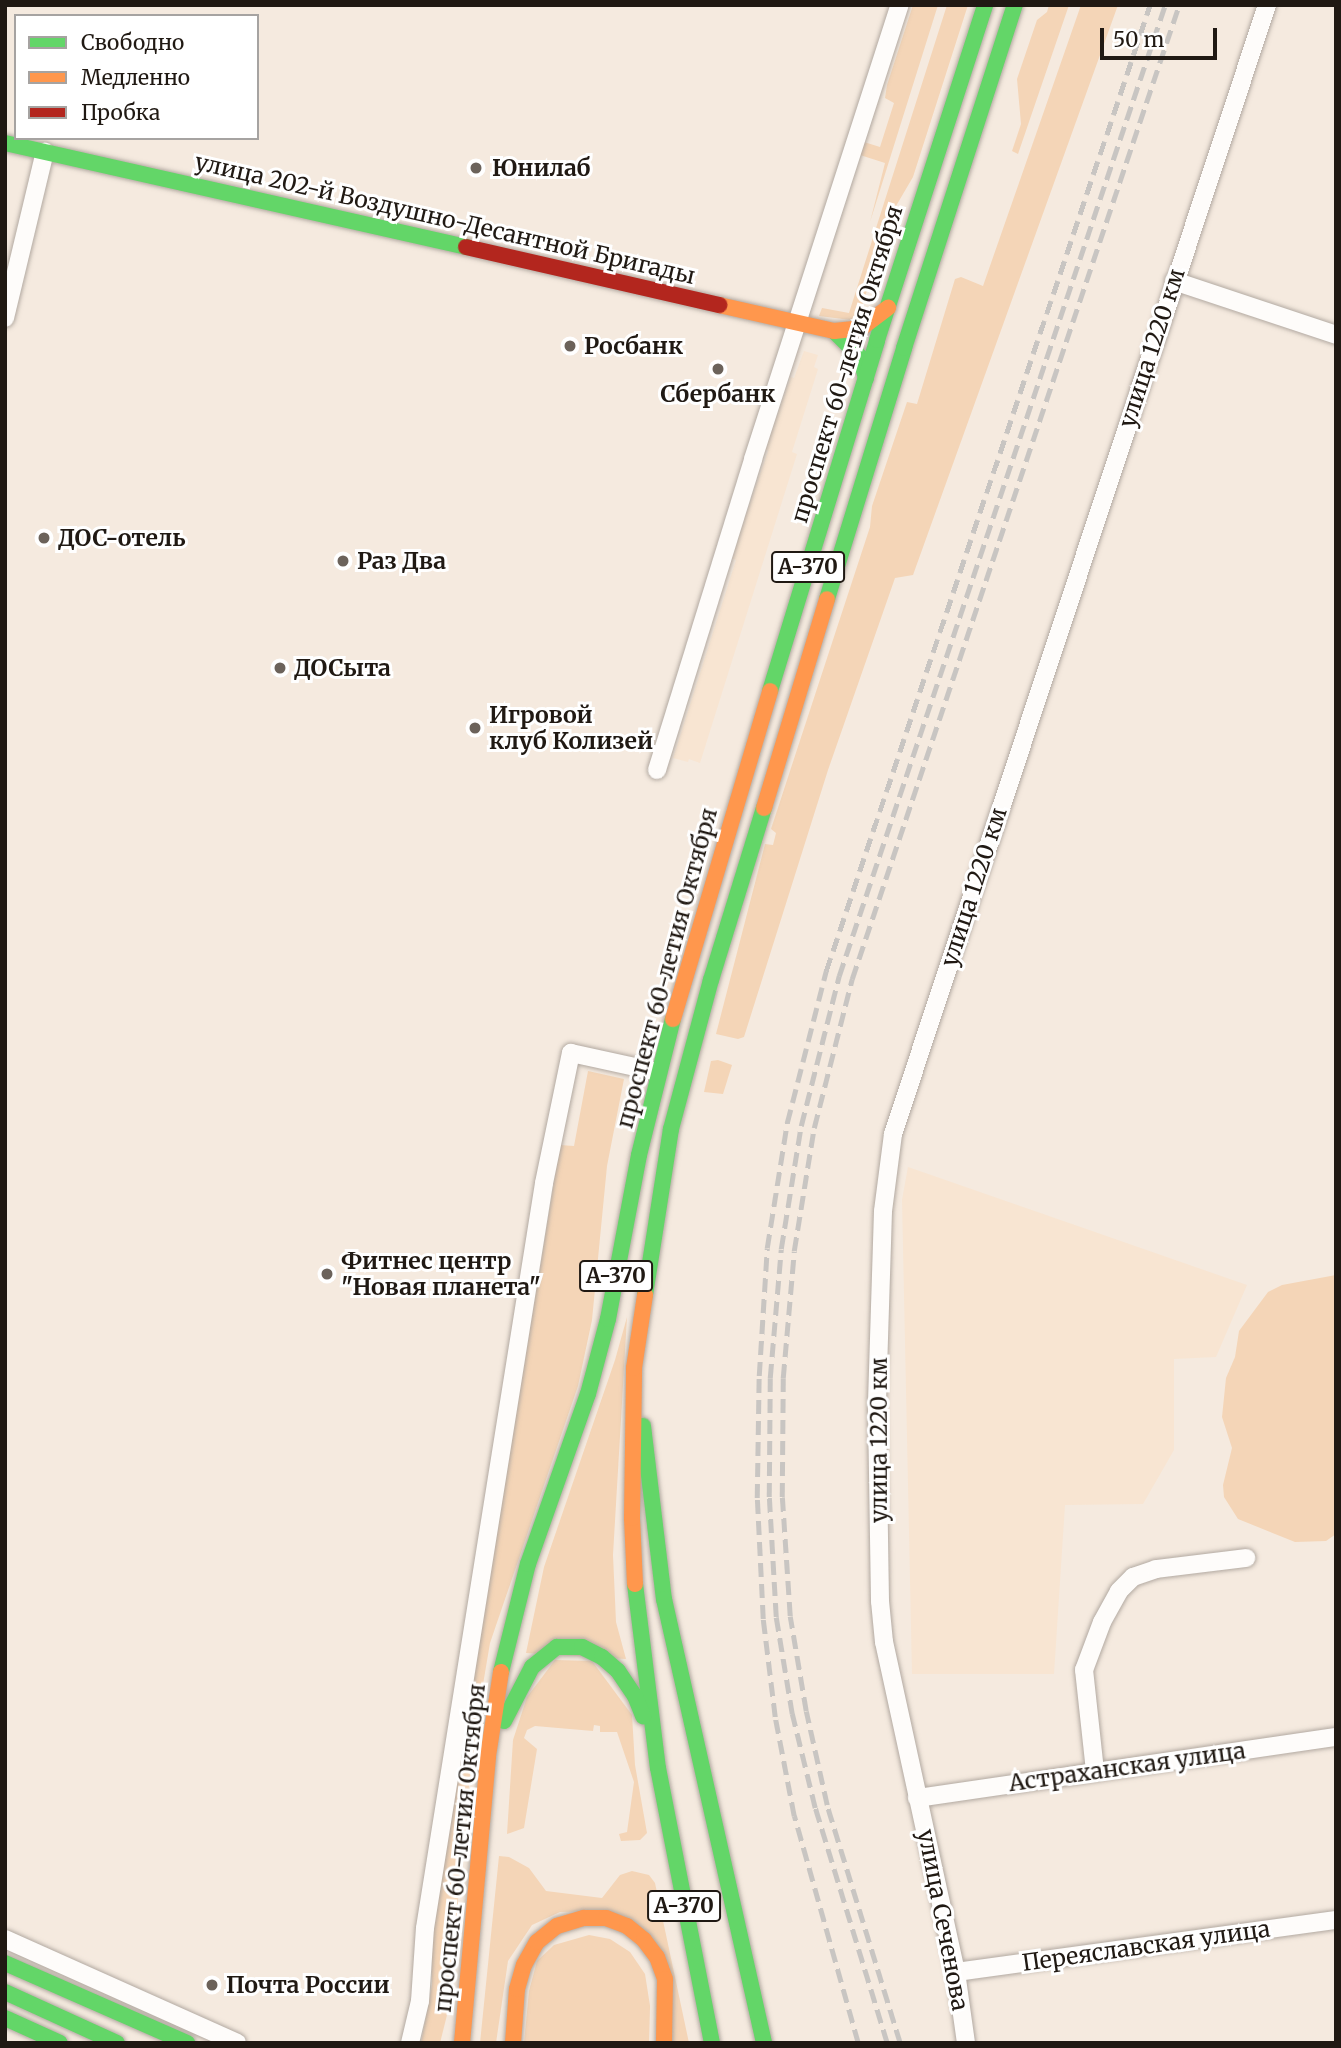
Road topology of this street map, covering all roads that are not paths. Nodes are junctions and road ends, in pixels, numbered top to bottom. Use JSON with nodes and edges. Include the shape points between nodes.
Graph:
{"nodes":[{"id":1,"x":900,"y":5,"type":"edge"},
{"id":2,"x":985,"y":5,"type":"edge"},
{"id":3,"x":1015,"y":5,"type":"edge"},
{"id":4,"x":1267,"y":5,"type":"edge"},
{"id":5,"x":5,"y":144,"type":"edge"},
{"id":6,"x":45,"y":152,"type":"junction"},
{"id":7,"x":1174,"y":281,"type":"junction"},
{"id":8,"x":888,"y":308,"type":"junction"},
{"id":9,"x":5,"y":318,"type":"edge"},
{"id":10,"x":799,"y":322,"type":"junction"},
{"id":11,"x":834,"y":331,"type":"junction"},
{"id":12,"x":1336,"y":335,"type":"edge"},
{"id":13,"x":866,"y":378,"type":"junction"},
{"id":14,"x":657,"y":771,"type":"dead end"},
{"id":15,"x":658,"y":1072,"type":"junction"},
{"id":16,"x":634,"y":1368,"type":"junction"},
{"id":17,"x":1246,"y":1558,"type":"dead end"},
{"id":18,"x":1336,"y":1737,"type":"edge"},
{"id":19,"x":488,"y":1756,"type":"junction"},
{"id":20,"x":658,"y":1768,"type":"junction"},
{"id":21,"x":1096,"y":1771,"type":"junction"},
{"id":22,"x":917,"y":1798,"type":"junction"},
{"id":23,"x":1336,"y":1920,"type":"edge"},
{"id":24,"x":5,"y":1939,"type":"edge"},
{"id":25,"x":5,"y":1963,"type":"edge"},
{"id":26,"x":956,"y":1972,"type":"junction"},
{"id":27,"x":469,"y":1989,"type":"junction"},
{"id":28,"x":5,"y":1992,"type":"edge"},
{"id":29,"x":5,"y":2018,"type":"edge"},
{"id":30,"x":763,"y":2040,"type":"edge"},
{"id":31,"x":57,"y":2041,"type":"edge"},
{"id":32,"x":117,"y":2043,"type":"edge"},
{"id":33,"x":187,"y":2043,"type":"edge"},
{"id":34,"x":237,"y":2043,"type":"edge"},
{"id":35,"x":410,"y":2043,"type":"edge"},
{"id":36,"x":451,"y":2043,"type":"edge"},
{"id":37,"x":462,"y":2043,"type":"edge"},
{"id":38,"x":513,"y":2043,"type":"edge"},
{"id":39,"x":664,"y":2043,"type":"edge"},
{"id":40,"x":712,"y":2043,"type":"edge"},
{"id":41,"x":966,"y":2043,"type":"edge"}],
"edges":[{"from":1,"to":10,"type":"street"},
{"from":2,"to":8,"type":"main road","name":"проспект 60-летия Октября","number":"А-370"},
{"from":3,"to":16,"type":"main road","name":"проспект 60-летия Октября","number":"А-370","via":[[904,348],[711,980],[671,1129]]},
{"from":4,"to":7,"type":"street","name":"улица 1220 км"},
{"from":5,"to":6,"type":"main road","name":"улица 202-й Воздушно-Десантной Бригады"},
{"from":6,"to":9,"type":"street"},
{"from":6,"to":10,"type":"main road","name":"улица 202-й Воздушно-Десантной Бригады"},
{"from":7,"to":12,"type":"street"},
{"from":7,"to":22,"type":"street","name":"улица 1220 км","via":[[893,1135],[883,1211],[877,1402],[880,1601],[884,1642]]},
{"from":8,"to":11,"type":"main road","name":"улица 202-й Воздушно-Десантной Бригады","via":[[861,328]]},
{"from":8,"to":13,"type":"main road","name":"проспект 60-летия Октября","number":"А-370"},
{"from":10,"to":11,"type":"main road","name":"улица 202-й Воздушно-Десантной Бригады"},
{"from":10,"to":14,"type":"street"},
{"from":11,"to":13,"type":"main road","via":[[860,357]]},
{"from":13,"to":15,"type":"main road","name":"проспект 60-летия Октября","number":"А-370","via":[[686,966]]},
{"from":15,"to":19,"type":"main road","name":"проспект 60-летия Октября","number":"А-370","via":[[608,1320],[588,1394],[528,1564],[504,1653]]},
{"from":15,"to":35,"type":"street","via":[[571,1053],[542,1196]]},
{"from":16,"to":20,"type":"main road","name":"проспект 60-летия Октября","number":"А-370","via":[[636,1604]]},
{"from":16,"to":30,"type":"main road","via":[[664,1599]]},
{"from":17,"to":21,"type":"street","via":[[1156,1569],[1133,1577],[1119,1591],[1084,1670]]},
{"from":18,"to":21,"type":"street","name":"Астраханская улица"},
{"from":19,"to":20,"type":"main road","via":[[532,1667],[557,1647],[582,1647],[618,1671],[635,1696]]},
{"from":19,"to":27,"type":"main road","name":"проспект 60-летия Октября","number":"А-370"},
{"from":20,"to":40,"type":"main road","name":"проспект 60-летия Октября","number":"А-370"},
{"from":21,"to":22,"type":"street","name":"Астраханская улица"},
{"from":22,"to":26,"type":"street","name":"улица Сеченова"},
{"from":23,"to":26,"type":"street","name":"Переяславская улица"},
{"from":24,"to":34,"type":"street"},
{"from":25,"to":33,"type":"main road"},
{"from":26,"to":41,"type":"street","name":"улица Сеченова"},
{"from":27,"to":36,"type":"main road"},
{"from":27,"to":37,"type":"main road","name":"проспект 60-летия Октября","number":"А-370"},
{"from":28,"to":32,"type":"main road"},
{"from":29,"to":31,"type":"main road"},
{"from":38,"to":39,"type":"main road","via":[[517,1989],[537,1942],[556,1926],[584,1918],[627,1926],[657,1957],[665,1979]]}]}
